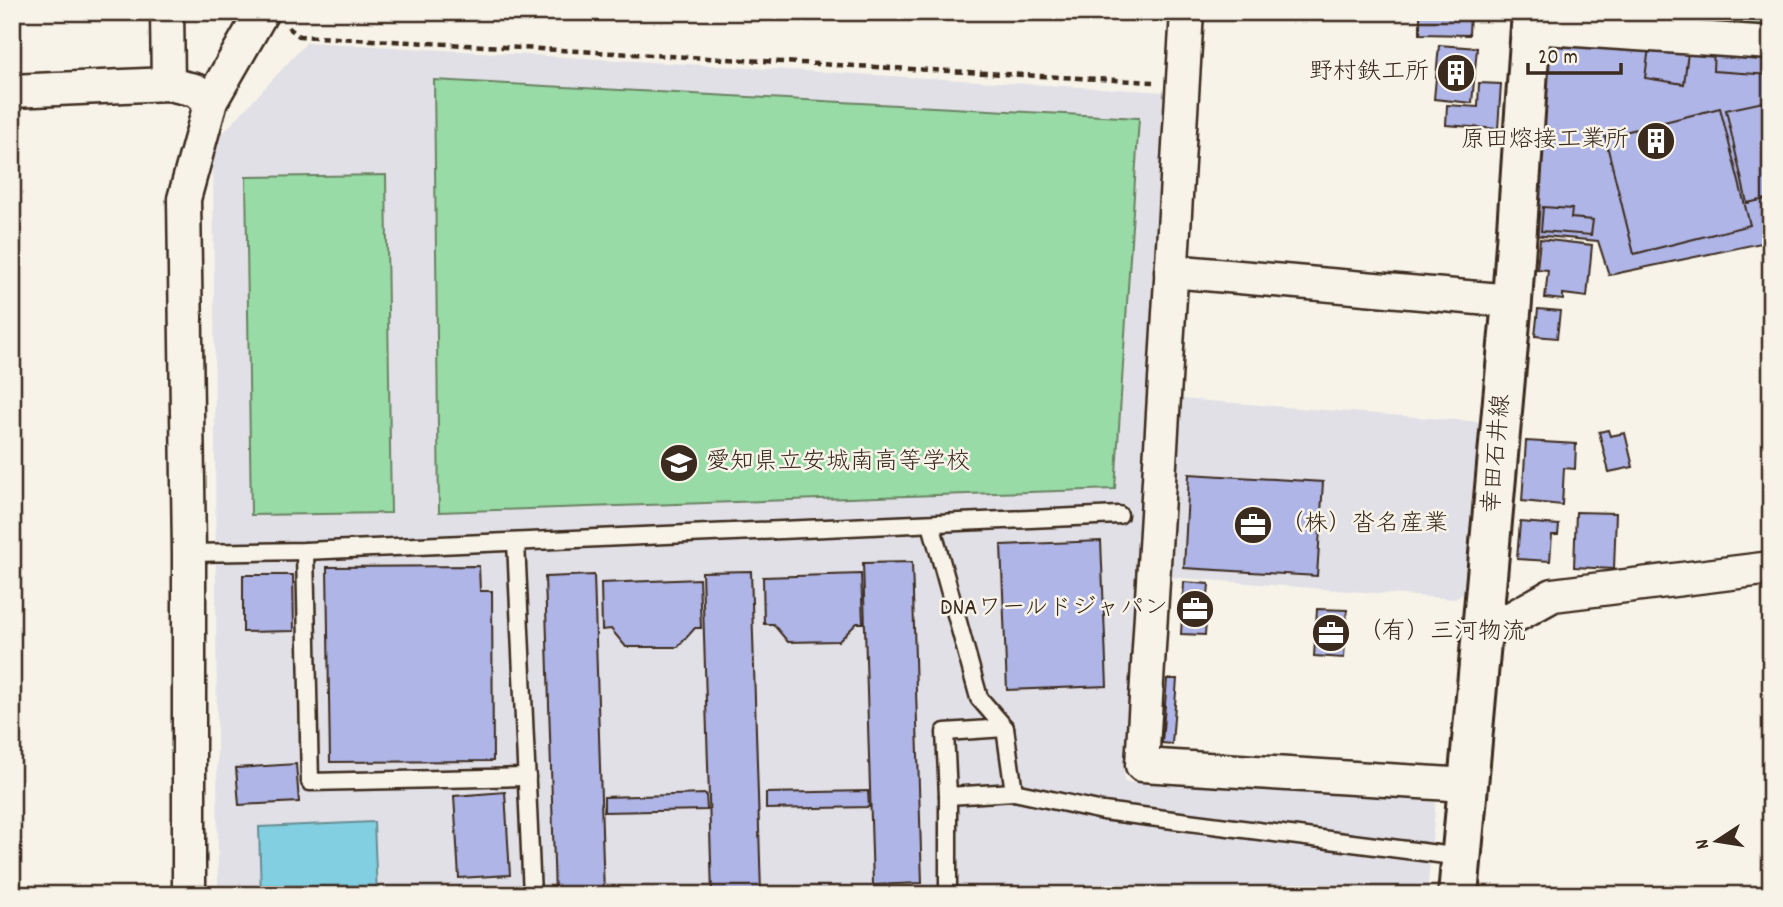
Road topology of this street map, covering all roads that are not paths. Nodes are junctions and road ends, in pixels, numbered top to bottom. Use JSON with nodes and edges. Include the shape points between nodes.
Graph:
{"nodes":[{"id":1,"x":167,"y":12,"type":"edge"},
{"id":2,"x":1187,"y":12,"type":"edge"},
{"id":3,"x":272,"y":17,"type":"edge"},
{"id":4,"x":1532,"y":20,"type":"edge"},
{"id":5,"x":1771,"y":43,"type":"edge"},
{"id":6,"x":168,"y":84,"type":"junction"},
{"id":7,"x":12,"y":91,"type":"edge"},
{"id":8,"x":211,"y":101,"type":"junction"},
{"id":9,"x":1171,"y":271,"type":"junction"},
{"id":10,"x":1511,"y":301,"type":"junction"},
{"id":11,"x":1119,"y":515,"type":"dead end"},
{"id":12,"x":931,"y":524,"type":"junction"},
{"id":13,"x":516,"y":542,"type":"junction"},
{"id":14,"x":305,"y":551,"type":"junction"},
{"id":15,"x":189,"y":553,"type":"junction"},
{"id":16,"x":1771,"y":568,"type":"edge"},
{"id":17,"x":1481,"y":635,"type":"junction"},
{"id":18,"x":1005,"y":728,"type":"junction"},
{"id":19,"x":527,"y":777,"type":"junction"},
{"id":20,"x":1468,"y":785,"type":"junction"},
{"id":21,"x":1014,"y":792,"type":"junction"},
{"id":22,"x":948,"y":796,"type":"junction"},
{"id":23,"x":1461,"y":857,"type":"junction"},
{"id":24,"x":189,"y":895,"type":"edge"},
{"id":25,"x":532,"y":895,"type":"edge"},
{"id":26,"x":948,"y":895,"type":"edge"},
{"id":27,"x":1458,"y":895,"type":"edge"}],
"edges":[{"from":1,"to":6,"type":"street"},
{"from":2,"to":9,"type":"street"},
{"from":3,"to":8,"type":"street"},
{"from":4,"to":5,"type":"street"},
{"from":4,"to":10,"type":"main road","name":"幸田石井線"},
{"from":6,"to":7,"type":"street"},
{"from":6,"to":8,"type":"street","via":[[195,90]]},
{"from":8,"to":15,"type":"street","via":[[184,199]]},
{"from":9,"to":10,"type":"street"},
{"from":9,"to":20,"type":"street","via":[[1142,765]]},
{"from":10,"to":17,"type":"main road","name":"幸田石井線"},
{"from":11,"to":12,"type":"lane"},
{"from":12,"to":13,"type":"lane"},
{"from":12,"to":18,"type":"lane","via":[[979,698]]},
{"from":13,"to":14,"type":"lane"},
{"from":13,"to":19,"type":"lane"},
{"from":14,"to":15,"type":"lane"},
{"from":14,"to":19,"type":"lane","via":[[310,782]]},
{"from":15,"to":24,"type":"street"},
{"from":16,"to":17,"type":"street","via":[[1553,595]]},
{"from":17,"to":20,"type":"main road","name":"幸田石井線"},
{"from":18,"to":21,"type":"lane"},
{"from":18,"to":22,"type":"lane","via":[[945,732]]},
{"from":19,"to":25,"type":"lane"},
{"from":20,"to":23,"type":"main road","name":"幸田石井線"},
{"from":21,"to":22,"type":"lane"},
{"from":21,"to":23,"type":"lane","via":[[1103,811]]},
{"from":22,"to":26,"type":"lane"},
{"from":23,"to":27,"type":"main road","name":"幸田石井線"}]}
